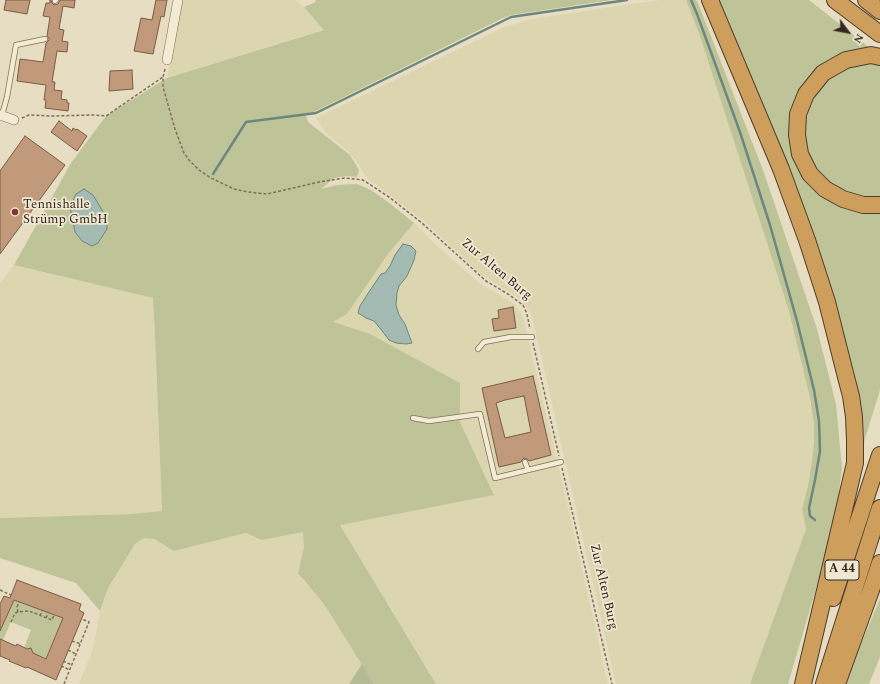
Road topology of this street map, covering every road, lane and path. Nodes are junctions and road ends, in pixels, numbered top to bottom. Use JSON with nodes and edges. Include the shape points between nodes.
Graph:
{"nodes":[{"id":1,"x":178,"y":0,"type":"edge"},
{"id":2,"x":710,"y":0,"type":"edge"},
{"id":3,"x":835,"y":0,"type":"edge"},
{"id":4,"x":866,"y":0,"type":"edge"},
{"id":5,"x":880,"y":11,"type":"edge"},
{"id":6,"x":880,"y":34,"type":"edge"},
{"id":7,"x":45,"y":39,"type":"dead end"},
{"id":8,"x":880,"y":57,"type":"edge"},
{"id":9,"x":167,"y":60,"type":"dead end"},
{"id":10,"x":1,"y":115,"type":"edge"},
{"id":11,"x":14,"y":120,"type":"joint"},
{"id":12,"x":880,"y":205,"type":"edge"},
{"id":13,"x":532,"y":337,"type":"junction"},
{"id":14,"x":478,"y":349,"type":"dead end"},
{"id":15,"x":413,"y":418,"type":"dead end"},
{"id":16,"x":880,"y":455,"type":"edge"},
{"id":17,"x":526,"y":462,"type":"dead end"},
{"id":18,"x":561,"y":462,"type":"junction"},
{"id":19,"x":528,"y":470,"type":"junction"},
{"id":20,"x":880,"y":508,"type":"edge"},
{"id":21,"x":880,"y":563,"type":"edge"},
{"id":22,"x":880,"y":586,"type":"edge"},
{"id":23,"x":0,"y":590,"type":"edge"},
{"id":24,"x":11,"y":594,"type":"dead end"},
{"id":25,"x":19,"y":602,"type":"dead end"},
{"id":26,"x":42,"y":611,"type":"dead end"},
{"id":27,"x":18,"y":612,"type":"junction"},
{"id":28,"x":48,"y":613,"type":"dead end"},
{"id":29,"x":54,"y":615,"type":"dead end"},
{"id":30,"x":40,"y":616,"type":"junction"},
{"id":31,"x":46,"y":618,"type":"junction"},
{"id":32,"x":82,"y":619,"type":"dead end"},
{"id":33,"x":11,"y":622,"type":"dead end"},
{"id":34,"x":72,"y":641,"type":"dead end"},
{"id":35,"x":80,"y":644,"type":"junction"},
{"id":36,"x":68,"y":650,"type":"dead end"},
{"id":37,"x":76,"y":654,"type":"junction"},
{"id":38,"x":63,"y":661,"type":"dead end"},
{"id":39,"x":72,"y":665,"type":"junction"},
{"id":40,"x":844,"y":665,"type":"junction"},
{"id":41,"x":61,"y":666,"type":"dead end"},
{"id":42,"x":70,"y":670,"type":"junction"},
{"id":43,"x":64,"y":684,"type":"edge"},
{"id":44,"x":612,"y":684,"type":"edge"},
{"id":45,"x":804,"y":684,"type":"edge"},
{"id":46,"x":824,"y":684,"type":"edge"},
{"id":47,"x":837,"y":684,"type":"edge"}],
"edges":[{"from":1,"to":9,"type":"street"},
{"from":2,"to":45,"type":"highway","via":[[781,169],[807,240],[829,309],[854,417],[855,463]]},
{"from":3,"to":6,"type":"highway"},
{"from":4,"to":5,"type":"highway"},
{"from":7,"to":10,"type":"lane","via":[[16,45]]},
{"from":8,"to":12,"type":"highway","via":[[871,55],[846,60],[823,73],[806,94],[798,114],[797,135],[800,154],[810,174],[825,189],[843,199],[864,205]]},
{"from":10,"to":11,"type":"street"},
{"from":11,"to":13,"type":"path","name":"Zur Alten Burg","via":[[29,115],[106,116],[163,77],[163,87],[180,144],[189,160],[199,170],[234,189],[267,194],[345,178],[363,180],[422,223],[486,281],[523,305]]},
{"from":13,"to":14,"type":"lane","via":[[510,337],[484,342]]},
{"from":13,"to":18,"type":"path","name":"Zur Alten Burg"},
{"from":15,"to":19,"type":"lane","via":[[429,421],[480,414],[495,478]]},
{"from":16,"to":45,"type":"highway","number":"A 44"},
{"from":17,"to":19,"type":"lane"},
{"from":18,"to":19,"type":"lane"},
{"from":18,"to":44,"type":"path","name":"Zur Alten Burg"},
{"from":20,"to":46,"type":"highway","number":"A 44"},
{"from":21,"to":40,"type":"highway"},
{"from":22,"to":40,"type":"highway"},
{"from":23,"to":24,"type":"path"},
{"from":25,"to":27,"type":"path"},
{"from":26,"to":30,"type":"path"},
{"from":27,"to":30,"type":"path","via":[[29,611]]},
{"from":27,"to":33,"type":"path"},
{"from":28,"to":31,"type":"path"},
{"from":29,"to":31,"type":"path","via":[[52,620]]},
{"from":30,"to":31,"type":"path"},
{"from":32,"to":35,"type":"path","via":[[89,622]]},
{"from":34,"to":35,"type":"path"},
{"from":35,"to":37,"type":"path"},
{"from":36,"to":37,"type":"path"},
{"from":37,"to":39,"type":"path"},
{"from":38,"to":39,"type":"path"},
{"from":39,"to":42,"type":"path"},
{"from":40,"to":47,"type":"highway"},
{"from":41,"to":42,"type":"path"},
{"from":42,"to":43,"type":"path"}]}
